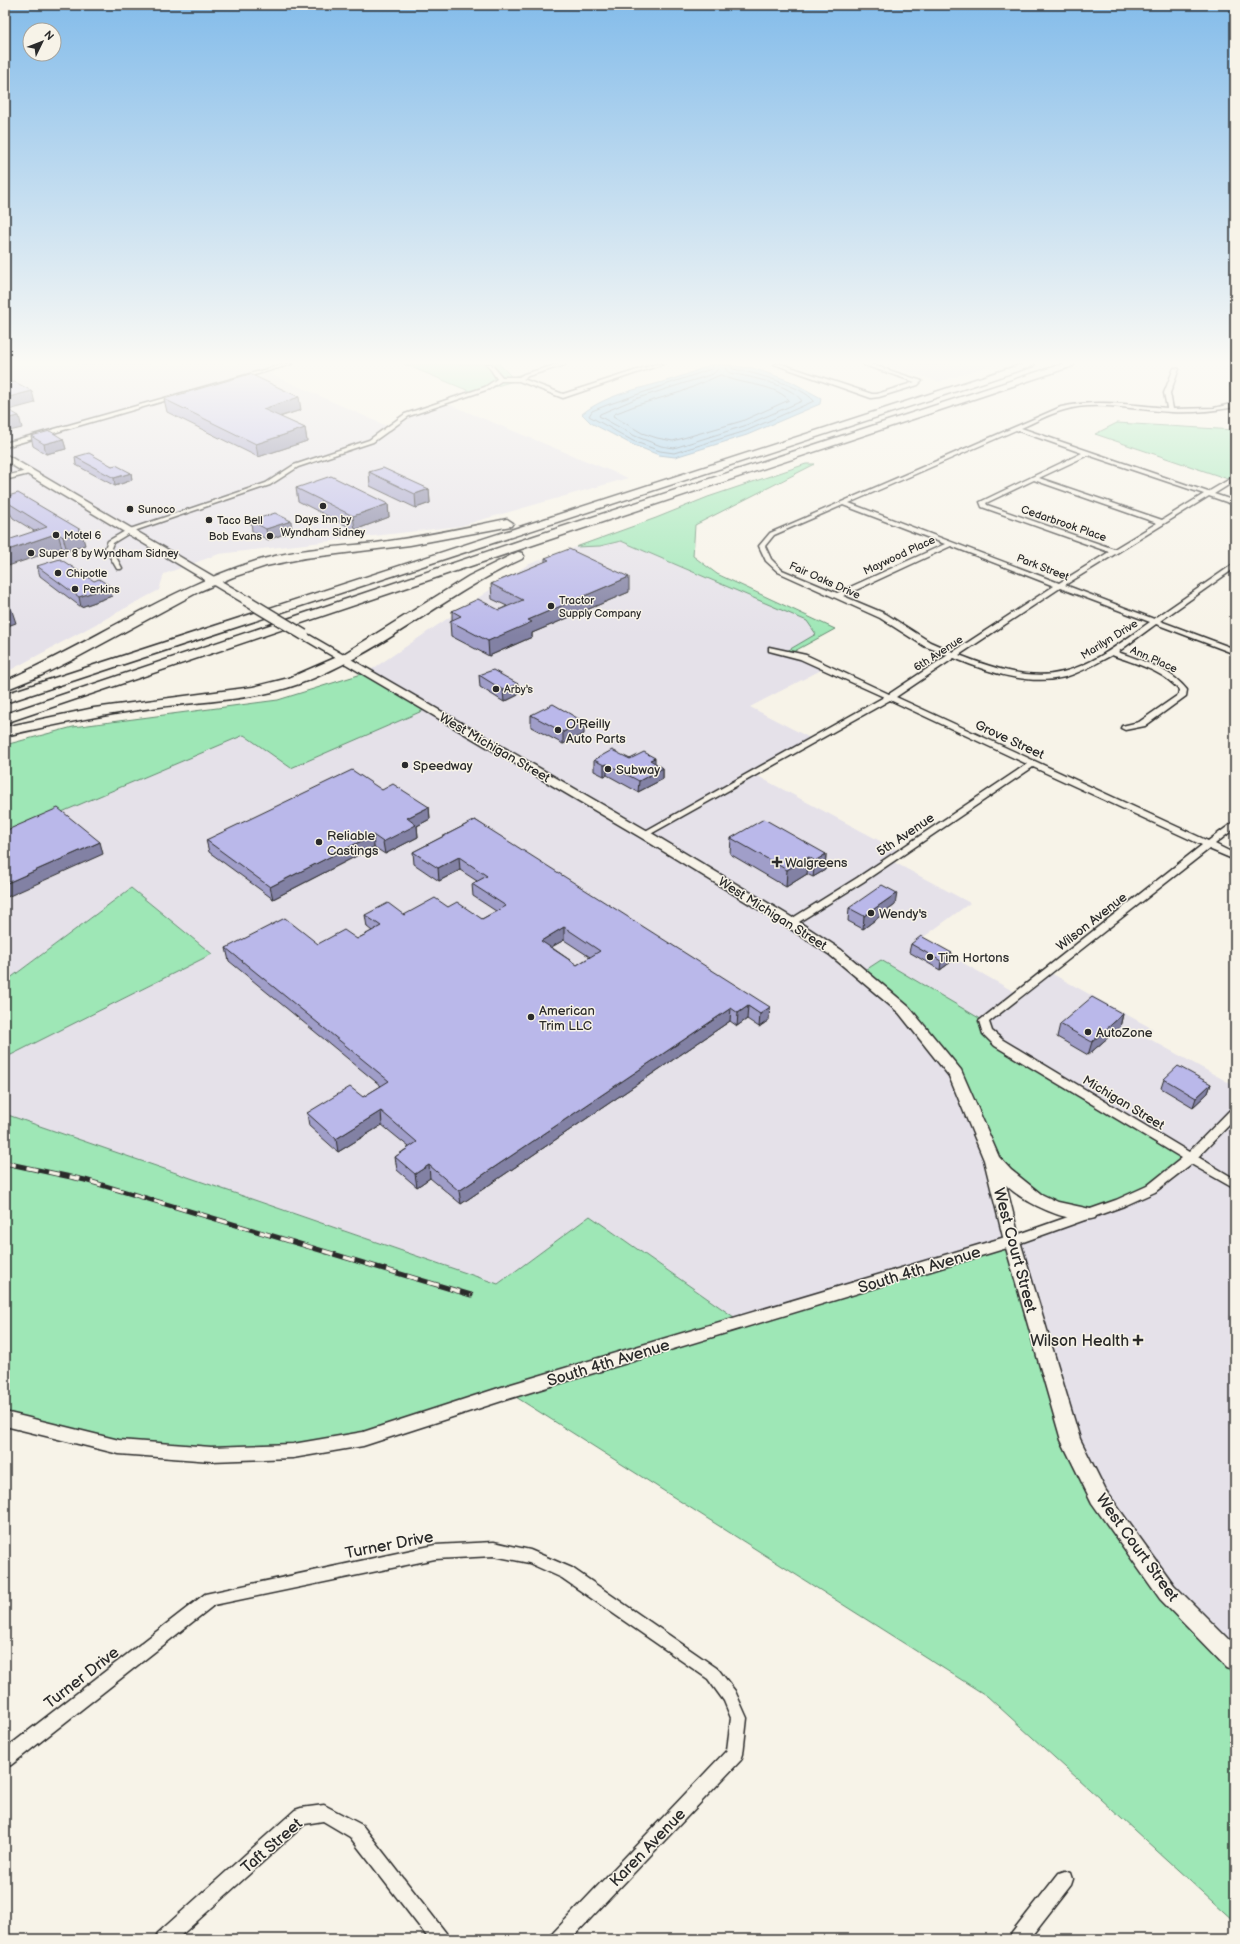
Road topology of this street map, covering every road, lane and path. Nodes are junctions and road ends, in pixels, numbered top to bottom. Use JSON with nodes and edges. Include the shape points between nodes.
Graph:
{"nodes":[{"id":1,"x":330,"y":455,"type":"edge"},
{"id":2,"x":751,"y":455,"type":"edge"},
{"id":3,"x":796,"y":455,"type":"edge"},
{"id":4,"x":954,"y":455,"type":"edge"},
{"id":5,"x":1083,"y":455,"type":"edge"},
{"id":6,"x":1092,"y":455,"type":"edge"},
{"id":7,"x":5,"y":457,"type":"edge"},
{"id":8,"x":31,"y":472,"type":"junction"},
{"id":9,"x":5,"y":478,"type":"edge"},
{"id":10,"x":1034,"y":478,"type":"junction"},
{"id":11,"x":1235,"y":478,"type":"edge"},
{"id":12,"x":676,"y":479,"type":"junction"},
{"id":13,"x":1210,"y":494,"type":"junction"},
{"id":14,"x":665,"y":498,"type":"junction"},
{"id":15,"x":843,"y":503,"type":"junction"},
{"id":16,"x":1235,"y":503,"type":"edge"},
{"id":17,"x":1161,"y":522,"type":"junction"},
{"id":18,"x":129,"y":531,"type":"junction"},
{"id":19,"x":950,"y":544,"type":"junction"},
{"id":20,"x":1115,"y":552,"type":"junction"},
{"id":21,"x":1235,"y":565,"type":"edge"},
{"id":22,"x":119,"y":568,"type":"dead end"},
{"id":23,"x":214,"y":581,"type":"junction"},
{"id":24,"x":1060,"y":585,"type":"junction"},
{"id":25,"x":836,"y":596,"type":"junction"},
{"id":26,"x":1157,"y":622,"type":"junction"},
{"id":27,"x":772,"y":649,"type":"dead end"},
{"id":28,"x":1112,"y":652,"type":"junction"},
{"id":29,"x":1235,"y":652,"type":"edge"},
{"id":30,"x":955,"y":656,"type":"junction"},
{"id":31,"x":345,"y":659,"type":"junction"},
{"id":32,"x":5,"y":686,"type":"edge"},
{"id":33,"x":890,"y":697,"type":"junction"},
{"id":34,"x":5,"y":698,"type":"edge"},
{"id":35,"x":5,"y":719,"type":"edge"},
{"id":36,"x":1125,"y":728,"type":"dead end"},
{"id":37,"x":5,"y":732,"type":"edge"},
{"id":38,"x":1032,"y":764,"type":"junction"},
{"id":39,"x":1235,"y":824,"type":"edge"},
{"id":40,"x":644,"y":834,"type":"junction"},
{"id":41,"x":1208,"y":845,"type":"junction"},
{"id":42,"x":1235,"y":857,"type":"edge"},
{"id":43,"x":791,"y":923,"type":"junction"},
{"id":44,"x":999,"y":1043,"type":"joint"},
{"id":45,"x":956,"y":1074,"type":"joint"},
{"id":46,"x":1235,"y":1112,"type":"edge"},
{"id":47,"x":1190,"y":1158,"type":"junction"},
{"id":48,"x":992,"y":1160,"type":"junction"},
{"id":49,"x":1235,"y":1185,"type":"edge"},
{"id":50,"x":1089,"y":1214,"type":"junction"},
{"id":51,"x":1012,"y":1241,"type":"junction"},
{"id":52,"x":5,"y":1419,"type":"edge"},
{"id":53,"x":1235,"y":1660,"type":"edge"},
{"id":54,"x":735,"y":1754,"type":"joint"},
{"id":55,"x":5,"y":1759,"type":"edge"},
{"id":56,"x":1065,"y":1879,"type":"dead end"},
{"id":57,"x":164,"y":1939,"type":"edge"},
{"id":58,"x":440,"y":1939,"type":"edge"},
{"id":59,"x":559,"y":1939,"type":"edge"},
{"id":60,"x":1018,"y":1939,"type":"edge"}],
"edges":[{"from":1,"to":18,"type":"street","via":[[296,466],[268,484]]},
{"from":2,"to":12,"type":"highway"},
{"from":3,"to":14,"type":"highway"},
{"from":4,"to":15,"type":"street","name":"Fair Oaks Drive"},
{"from":5,"to":10,"type":"street","name":"Cedarbrook Place"},
{"from":6,"to":13,"type":"street"},
{"from":7,"to":8,"type":"main road","name":"West Michigan Street"},
{"from":8,"to":9,"type":"street"},
{"from":8,"to":18,"type":"main road","name":"West Michigan Street"},
{"from":10,"to":17,"type":"street"},
{"from":10,"to":20,"type":"street","name":"Cedarbrook Place","via":[[983,502],[984,506]]},
{"from":11,"to":13,"type":"street","name":"6th Avenue"},
{"from":12,"to":23,"type":"highway","via":[[480,529],[262,563]]},
{"from":12,"to":34,"type":"highway"},
{"from":13,"to":16,"type":"street"},
{"from":13,"to":17,"type":"street","name":"6th Avenue"},
{"from":14,"to":31,"type":"highway","via":[[505,562],[447,594]]},
{"from":14,"to":35,"type":"highway"},
{"from":15,"to":19,"type":"street","name":"Park Street"},
{"from":15,"to":25,"type":"street","name":"Fair Oaks Drive","via":[[772,534],[762,546],[768,560],[780,571]]},
{"from":17,"to":20,"type":"street","name":"6th Avenue"},
{"from":18,"to":22,"type":"street","via":[[110,542],[108,548]]},
{"from":18,"to":23,"type":"main road","name":"West Michigan Street"},
{"from":19,"to":24,"type":"street","name":"Park Street"},
{"from":19,"to":25,"type":"street","name":"Maywood Place"},
{"from":20,"to":24,"type":"street","name":"6th Avenue"},
{"from":21,"to":26,"type":"street","name":"Marilyn Drive"},
{"from":23,"to":31,"type":"main road","name":"West Michigan Street","bridge":true},
{"from":23,"to":32,"type":"highway","via":[[176,598],[33,675]]},
{"from":24,"to":26,"type":"street","name":"Park Street"},
{"from":24,"to":30,"type":"street","name":"6th Avenue"},
{"from":25,"to":30,"type":"street","name":"Fair Oaks Drive","via":[[883,616],[927,644]]},
{"from":26,"to":28,"type":"street","name":"Marilyn Drive"},
{"from":26,"to":29,"type":"street","name":"Park Street"},
{"from":27,"to":33,"type":"street","name":"Grove Street","via":[[803,657]]},
{"from":28,"to":30,"type":"street","name":"Marilyn Drive","via":[[1081,669],[1045,677],[1006,674]]},
{"from":28,"to":36,"type":"street","name":"Ann Place","via":[[1165,674],[1177,681],[1182,690],[1182,696],[1142,724]]},
{"from":30,"to":33,"type":"street","name":"6th Avenue"},
{"from":31,"to":37,"type":"highway","via":[[293,681],[265,689],[156,703]]},
{"from":31,"to":40,"type":"main road","name":"West Michigan Street"},
{"from":33,"to":38,"type":"street","name":"Grove Street"},
{"from":33,"to":40,"type":"street","name":"6th Avenue"},
{"from":38,"to":41,"type":"street","name":"Grove Street"},
{"from":38,"to":43,"type":"street","name":"5th Avenue","via":[[860,880]]},
{"from":39,"to":41,"type":"street","name":"Wilson Avenue"},
{"from":40,"to":43,"type":"main road","name":"West Michigan Street"},
{"from":41,"to":42,"type":"street","name":"Grove Street"},
{"from":41,"to":44,"type":"street","name":"Wilson Avenue","via":[[984,1021],[987,1032]]},
{"from":43,"to":45,"type":"main road","name":"West Michigan Street","via":[[835,952],[904,1010]]},
{"from":44,"to":47,"type":"street","name":"Michigan Street"},
{"from":45,"to":48,"type":"main road","name":"West Court Street"},
{"from":46,"to":47,"type":"street","name":"South 4th Avenue"},
{"from":47,"to":49,"type":"street","name":"Michigan Street"},
{"from":47,"to":50,"type":"street","name":"South 4th Avenue","via":[[1151,1189]]},
{"from":48,"to":50,"type":"main road","via":[[1016,1186],[1038,1202],[1062,1210]]},
{"from":48,"to":51,"type":"main road","name":"West Court Street"},
{"from":50,"to":51,"type":"street","name":"South 4th Avenue"},
{"from":51,"to":52,"type":"street","name":"South 4th Avenue","via":[[508,1392],[364,1439],[293,1451],[211,1454],[119,1447]]},
{"from":51,"to":53,"type":"main road","name":"West Court Street","via":[[1071,1440],[1099,1497],[1167,1592]]},
{"from":54,"to":55,"type":"street","name":"Turner Drive","via":[[739,1718],[730,1696],[713,1674],[567,1573],[530,1557],[494,1549],[435,1552],[210,1599]]},
{"from":54,"to":59,"type":"street","name":"Karen Avenue"},
{"from":56,"to":60,"type":"street"},
{"from":57,"to":58,"type":"street","name":"Taft Street","via":[[301,1816],[324,1813],[356,1831]]}]}
